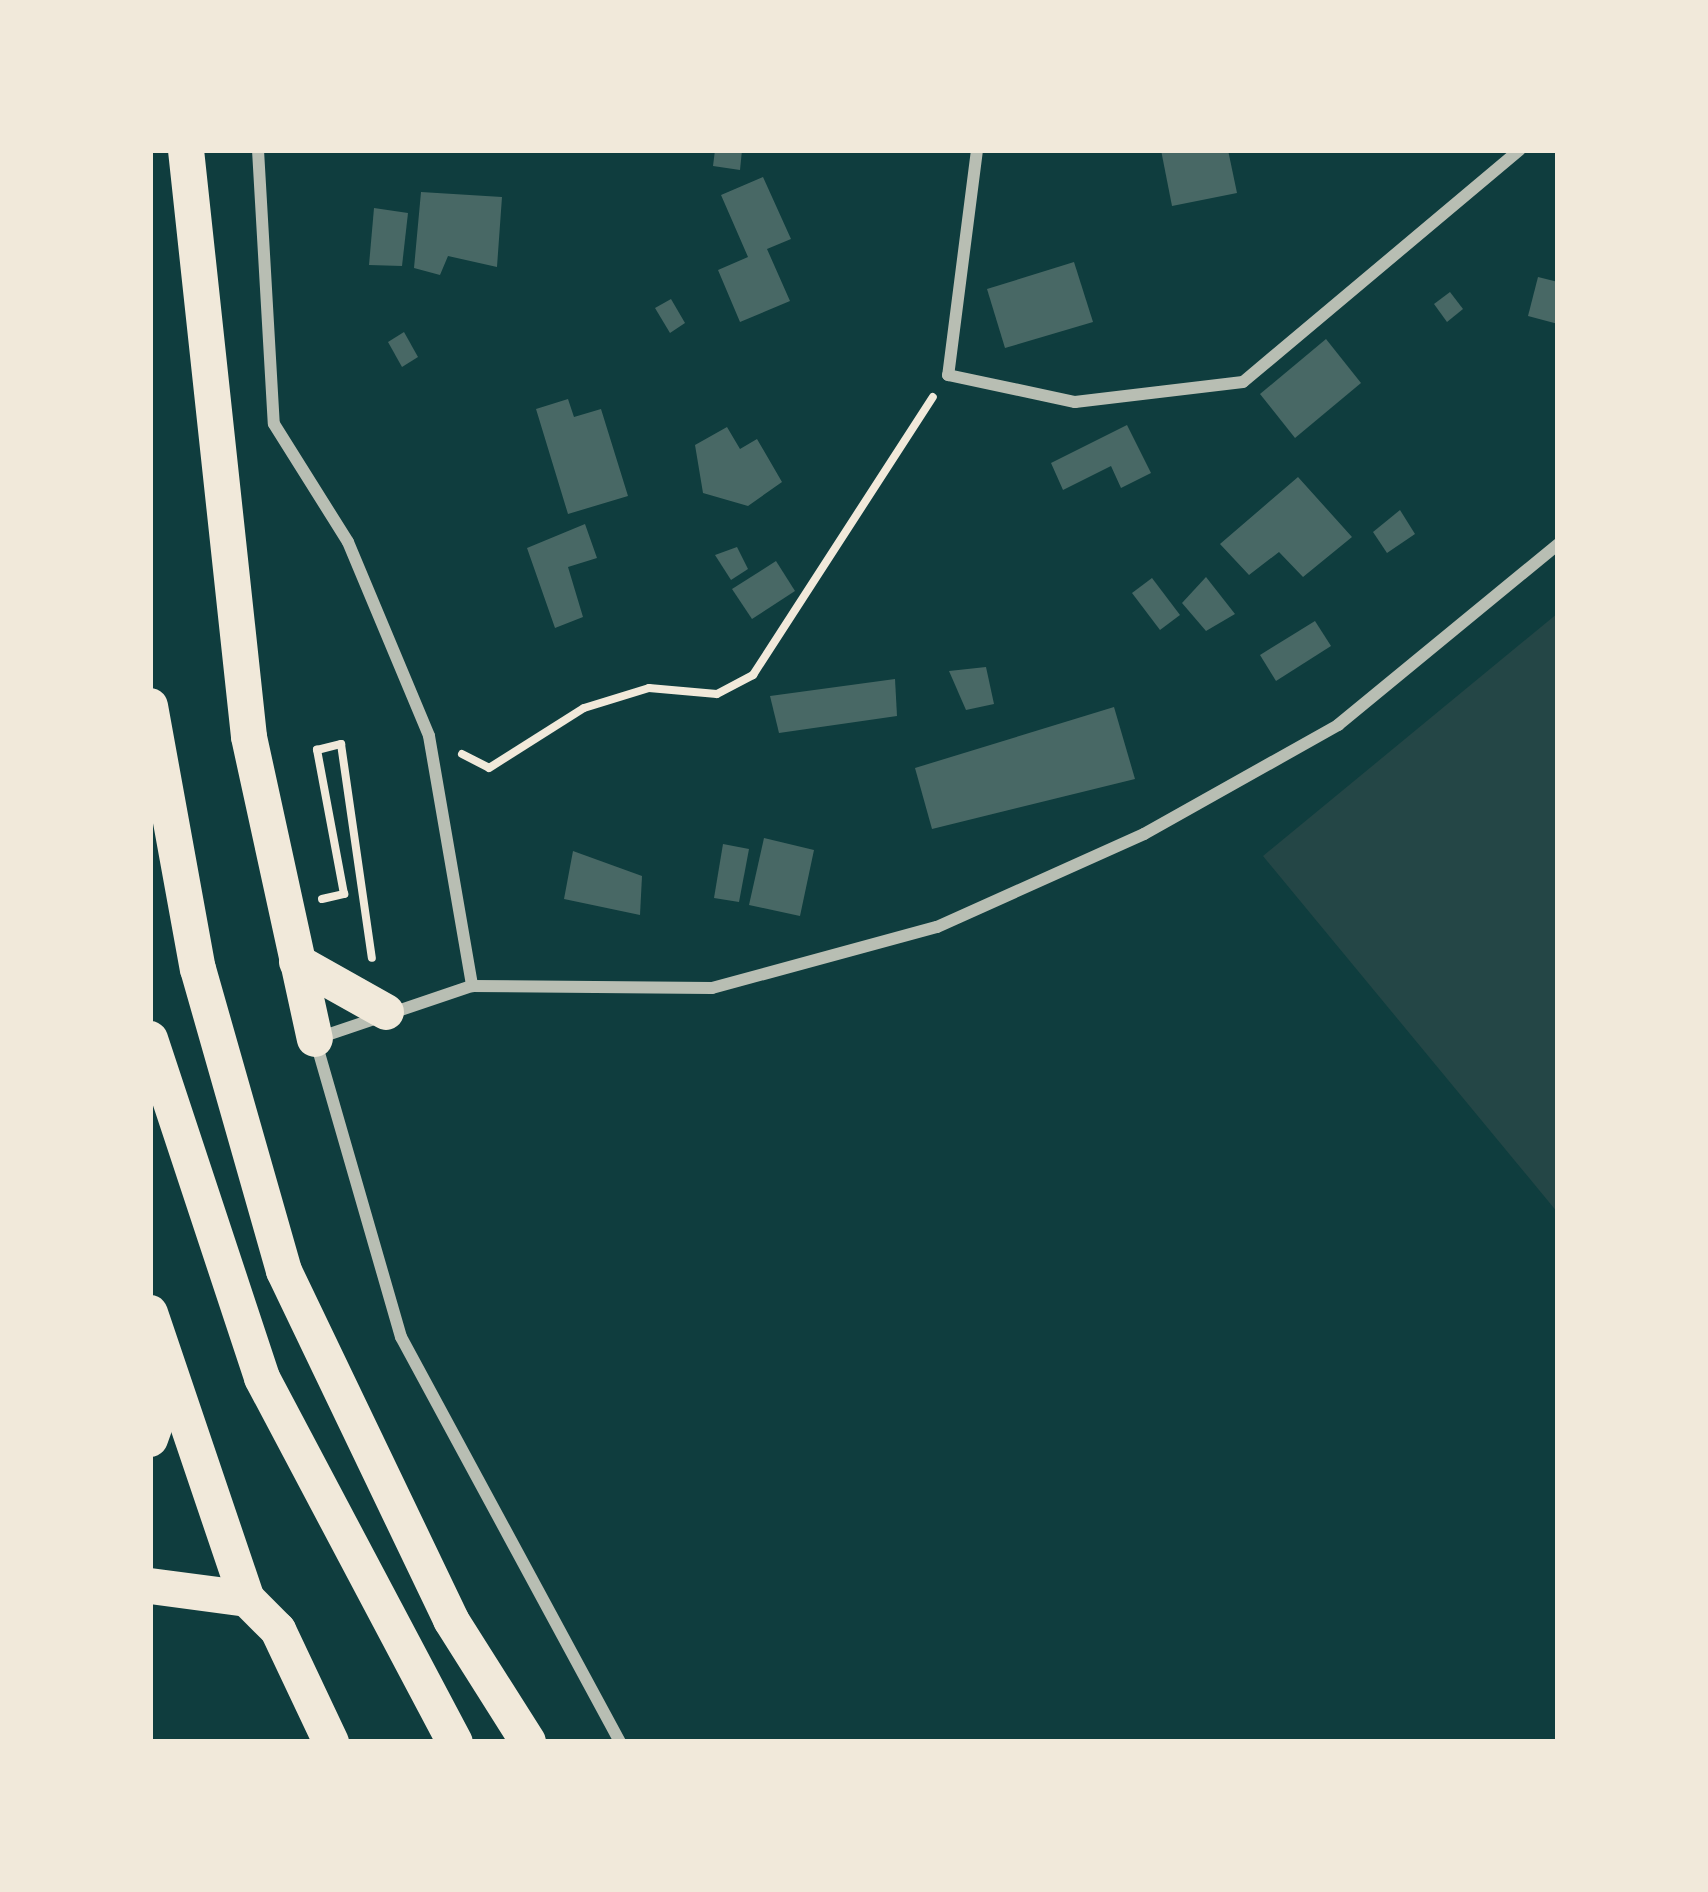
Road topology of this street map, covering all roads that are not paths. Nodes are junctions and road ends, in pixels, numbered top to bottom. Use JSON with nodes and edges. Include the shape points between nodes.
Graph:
{"nodes":[{"id":1,"x":186,"y":150,"type":"edge"},
{"id":2,"x":258,"y":150,"type":"edge"},
{"id":3,"x":977,"y":150,"type":"edge"},
{"id":4,"x":1519,"y":150,"type":"edge"},
{"id":5,"x":1558,"y":544,"type":"edge"},
{"id":6,"x":150,"y":706,"type":"edge"},
{"id":7,"x":297,"y":962,"type":"junction"},
{"id":8,"x":472,"y":986,"type":"junction"},
{"id":9,"x":386,"y":1012,"type":"junction"},
{"id":10,"x":150,"y":1039,"type":"edge"},
{"id":11,"x":315,"y":1040,"type":"junction"},
{"id":12,"x":150,"y":1313,"type":"edge"},
{"id":13,"x":171,"y":1380,"type":"junction"},
{"id":14,"x":150,"y":1439,"type":"edge"},
{"id":15,"x":150,"y":1586,"type":"edge"},
{"id":16,"x":247,"y":1600,"type":"junction"},
{"id":17,"x":331,"y":1742,"type":"edge"},
{"id":18,"x":455,"y":1742,"type":"edge"},
{"id":19,"x":528,"y":1742,"type":"edge"},
{"id":20,"x":620,"y":1742,"type":"edge"}],
"edges":[{"from":1,"to":7,"type":"highway","via":[[222,541],[273,880]]},
{"from":2,"to":8,"type":"street","via":[[274,424],[348,542],[429,736]]},
{"from":3,"to":4,"type":"street","via":[[948,375],[1075,402],[1243,382]]},
{"from":5,"to":8,"type":"street","via":[[1338,725],[1144,834],[937,927],[712,988]]},
{"from":6,"to":19,"type":"highway","via":[[198,969],[284,1271],[451,1620]]},
{"from":7,"to":9,"type":"highway"},
{"from":7,"to":11,"type":"highway"},
{"from":8,"to":9,"type":"street"},
{"from":9,"to":11,"type":"street"},
{"from":10,"to":18,"type":"highway","via":[[262,1378]]},
{"from":11,"to":20,"type":"street","via":[[401,1336]]},
{"from":12,"to":13,"type":"highway"},
{"from":13,"to":14,"type":"highway"},
{"from":13,"to":16,"type":"highway"},
{"from":15,"to":16,"type":"highway"},
{"from":16,"to":17,"type":"highway","via":[[278,1630]]}]}
